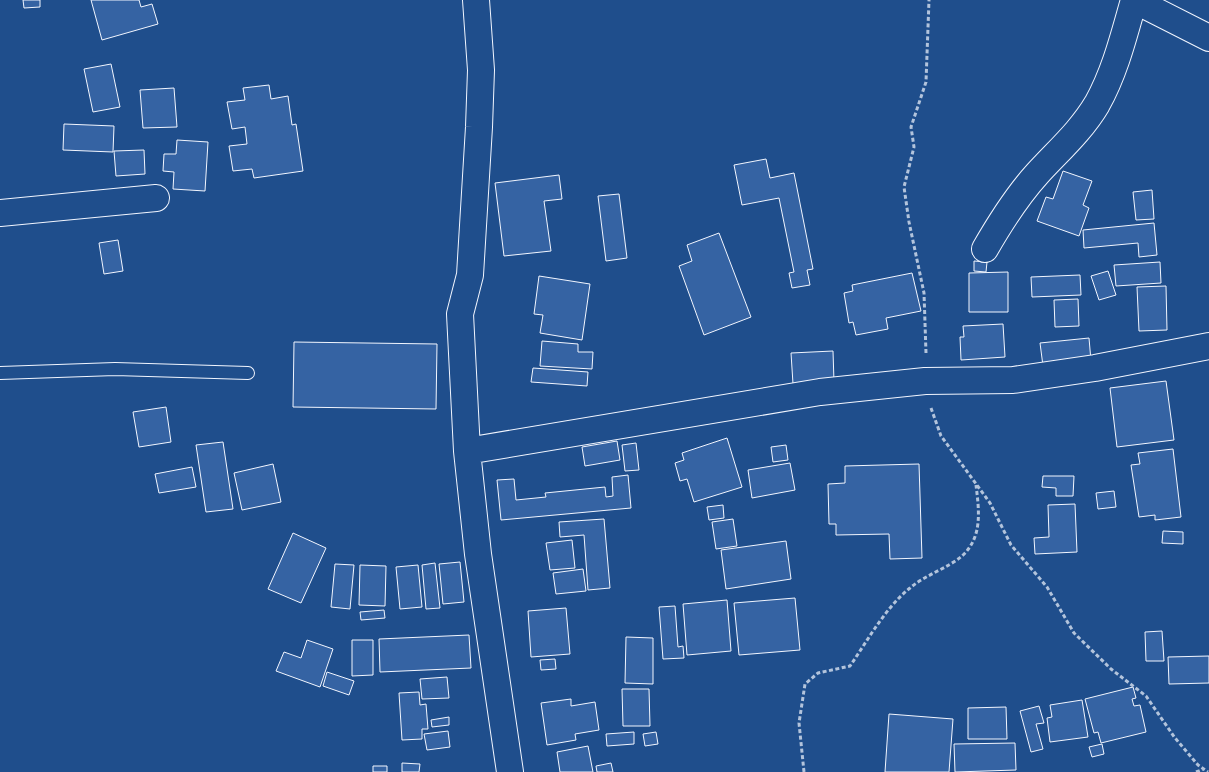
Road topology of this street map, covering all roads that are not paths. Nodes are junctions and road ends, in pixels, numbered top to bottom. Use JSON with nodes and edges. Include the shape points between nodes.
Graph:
{"nodes":[{"id":1,"x":476,"y":0,"type":"edge"},
{"id":2,"x":1134,"y":0,"type":"edge"},
{"id":3,"x":1209,"y":38,"type":"edge"},
{"id":4,"x":156,"y":198,"type":"dead end"},
{"id":5,"x":0,"y":213,"type":"edge"},
{"id":6,"x":985,"y":249,"type":"dead end"},
{"id":7,"x":1209,"y":346,"type":"edge"},
{"id":8,"x":0,"y":373,"type":"edge"},
{"id":9,"x":248,"y":373,"type":"dead end"},
{"id":10,"x":467,"y":451,"type":"junction"},
{"id":11,"x":510,"y":772,"type":"edge"}],
"edges":[{"from":1,"to":10,"type":"street","via":[[479,127],[470,275],[460,314]]},
{"from":2,"to":3,"type":"street"},
{"from":2,"to":6,"type":"street","via":[[1114,66],[1097,104],[1000,222]]},
{"from":4,"to":5,"type":"street"},
{"from":7,"to":10,"type":"street","via":[[1013,380],[925,381],[750,402]]},
{"from":8,"to":9,"type":"lane","via":[[115,369]]},
{"from":10,"to":11,"type":"street","via":[[484,609]]}]}
